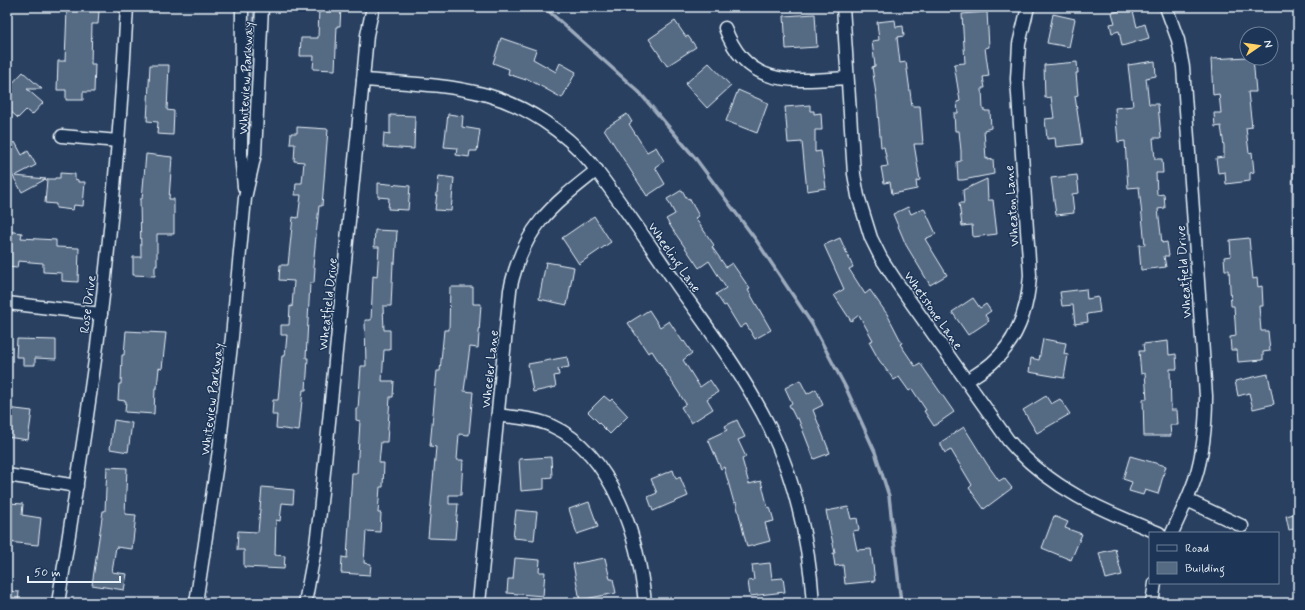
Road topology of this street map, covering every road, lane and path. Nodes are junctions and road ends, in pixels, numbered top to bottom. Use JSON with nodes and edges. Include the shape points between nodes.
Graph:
{"nodes":[{"id":1,"x":127,"y":7,"type":"edge"},
{"id":2,"x":242,"y":7,"type":"edge"},
{"id":3,"x":262,"y":7,"type":"edge"},
{"id":4,"x":373,"y":7,"type":"edge"},
{"id":5,"x":843,"y":7,"type":"edge"},
{"id":6,"x":1028,"y":7,"type":"edge"},
{"id":7,"x":1166,"y":7,"type":"edge"},
{"id":8,"x":726,"y":28,"type":"dead end"},
{"id":9,"x":848,"y":78,"type":"junction"},
{"id":10,"x":363,"y":80,"type":"junction"},
{"id":11,"x":62,"y":136,"type":"dead end"},
{"id":12,"x":118,"y":141,"type":"junction"},
{"id":13,"x":597,"y":170,"type":"junction"},
{"id":14,"x":245,"y":198,"type":"junction"},
{"id":15,"x":7,"y":303,"type":"edge"},
{"id":16,"x":101,"y":314,"type":"junction"},
{"id":17,"x":967,"y":382,"type":"junction"},
{"id":18,"x":498,"y":415,"type":"junction"},
{"id":19,"x":7,"y":475,"type":"edge"},
{"id":20,"x":77,"y":486,"type":"junction"},
{"id":21,"x":1187,"y":500,"type":"junction"},
{"id":22,"x":1242,"y":526,"type":"dead end"},
{"id":23,"x":1157,"y":532,"type":"edge"},
{"id":24,"x":1172,"y":532,"type":"edge"},
{"id":25,"x":1155,"y":584,"type":"edge"},
{"id":26,"x":58,"y":603,"type":"edge"},
{"id":27,"x":196,"y":603,"type":"edge"},
{"id":28,"x":305,"y":603,"type":"edge"},
{"id":29,"x":479,"y":603,"type":"edge"},
{"id":30,"x":645,"y":603,"type":"edge"},
{"id":31,"x":813,"y":603,"type":"edge"},
{"id":32,"x":1152,"y":603,"type":"edge"}],
"edges":[{"from":1,"to":12,"type":"street","name":"Rose Drive"},
{"from":2,"to":14,"type":"street","name":"Whiteview Parkway","via":[[241,154]]},
{"from":3,"to":14,"type":"street","name":"Whiteview Parkway","via":[[255,154]]},
{"from":4,"to":10,"type":"street","name":"Wheatfield Drive","via":[[367,35]]},
{"from":5,"to":9,"type":"street","name":"Whetstone Lane"},
{"from":6,"to":17,"type":"street","name":"Wheaton Lane","via":[[1019,44],[1017,79],[1030,275],[1027,304],[1018,328],[1006,347],[992,363]]},
{"from":7,"to":21,"type":"street","name":"Wheatfield Drive","via":[[1178,40],[1183,67],[1206,396],[1202,454]]},
{"from":8,"to":9,"type":"street","via":[[731,43],[742,60],[767,75],[790,80]]},
{"from":9,"to":17,"type":"street","name":"Whetstone Lane","via":[[854,174],[867,228],[890,272]]},
{"from":10,"to":13,"type":"street","name":"Wheeling Lane","via":[[442,87],[499,99],[534,116],[564,136]]},
{"from":10,"to":28,"type":"street","name":"Wheatfield Drive","via":[[320,512]]},
{"from":11,"to":12,"type":"street"},
{"from":12,"to":16,"type":"street","name":"Rose Drive"},
{"from":13,"to":18,"type":"street","name":"Wheeler Lane","via":[[544,215],[532,231],[521,254],[510,290]]},
{"from":13,"to":31,"type":"street","name":"Wheeling Lane","via":[[739,373],[770,428],[791,479],[798,505]]},
{"from":14,"to":27,"type":"street","name":"Whiteview Parkway","via":[[221,436]]},
{"from":15,"to":16,"type":"street"},
{"from":16,"to":20,"type":"street","name":"Rose Drive"},
{"from":17,"to":23,"type":"street","name":"Whetstone Lane","via":[[1008,440],[1044,476],[1073,495]]},
{"from":18,"to":29,"type":"street","name":"Wheeler Lane"},
{"from":18,"to":30,"type":"street","via":[[552,425],[589,453],[608,481],[631,531],[640,566]]},
{"from":19,"to":20,"type":"street"},
{"from":20,"to":26,"type":"street","name":"Rose Drive"},
{"from":21,"to":22,"type":"street"},
{"from":21,"to":24,"type":"street","name":"Wheatfield Drive"},
{"from":25,"to":32,"type":"street"}]}
